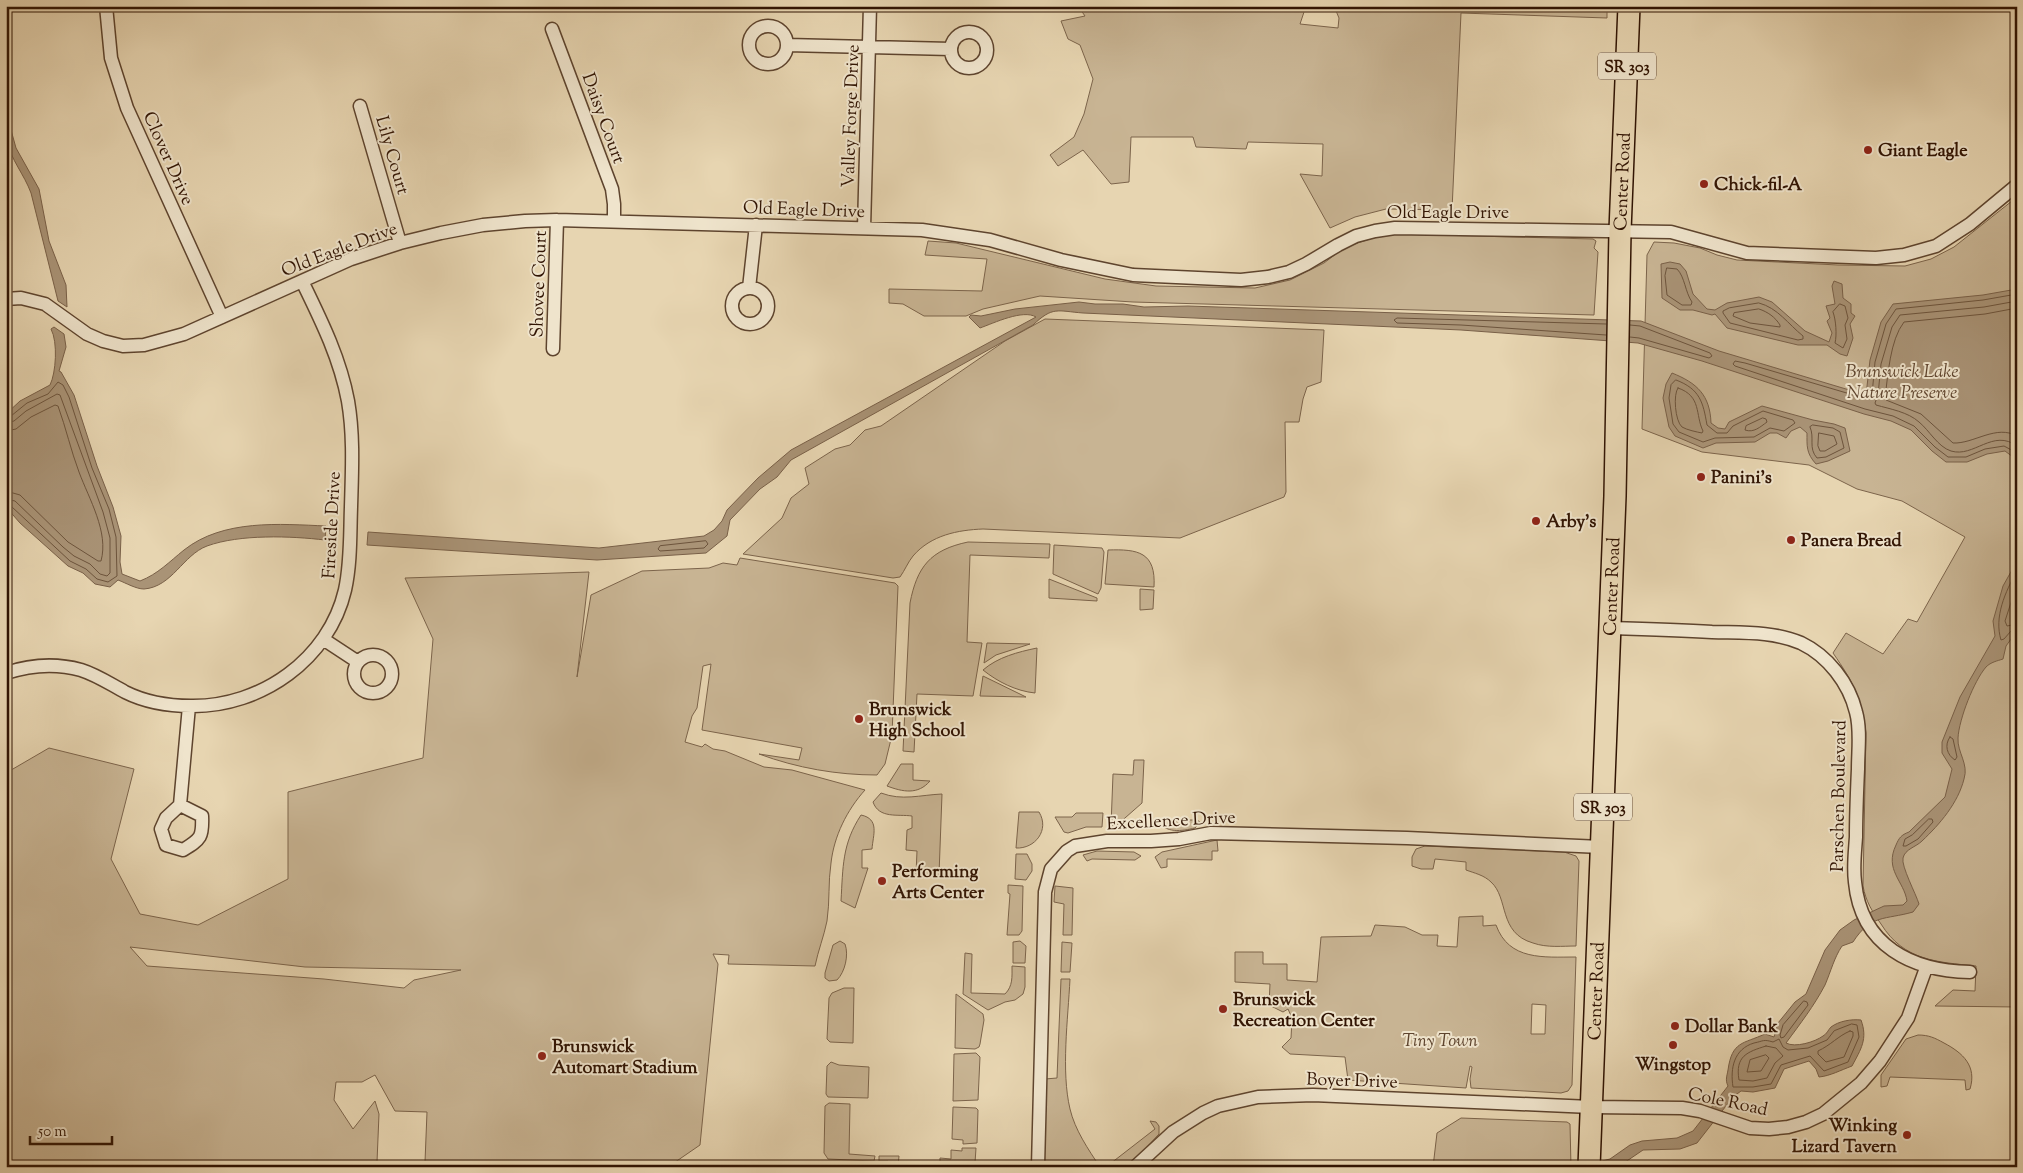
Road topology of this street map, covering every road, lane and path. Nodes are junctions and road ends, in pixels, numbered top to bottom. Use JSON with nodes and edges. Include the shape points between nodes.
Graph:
{"nodes":[{"id":1,"x":106,"y":6,"type":"edge"},
{"id":2,"x":870,"y":6,"type":"edge"},
{"id":3,"x":1629,"y":6,"type":"edge"},
{"id":4,"x":552,"y":29,"type":"dead end"},
{"id":5,"x":787,"y":45,"type":"dead end"},
{"id":6,"x":870,"y":47,"type":"junction"},
{"id":7,"x":951,"y":49,"type":"dead end"},
{"id":8,"x":360,"y":106,"type":"dead end"},
{"id":9,"x":2017,"y":186,"type":"edge"},
{"id":10,"x":558,"y":220,"type":"junction"},
{"id":11,"x":614,"y":221,"type":"junction"},
{"id":12,"x":756,"y":225,"type":"junction"},
{"id":13,"x":864,"y":228,"type":"junction"},
{"id":14,"x":1620,"y":231,"type":"junction"},
{"id":15,"x":400,"y":243,"type":"junction"},
{"id":16,"x":302,"y":281,"type":"junction"},
{"id":17,"x":748,"y":288,"type":"dead end"},
{"id":18,"x":6,"y":299,"type":"edge"},
{"id":19,"x":222,"y":317,"type":"junction"},
{"id":20,"x":553,"y":349,"type":"dead end"},
{"id":21,"x":1610,"y":628,"type":"junction"},
{"id":22,"x":323,"y":638,"type":"junction"},
{"id":23,"x":358,"y":662,"type":"dead end"},
{"id":24,"x":6,"y":673,"type":"edge"},
{"id":25,"x":189,"y":706,"type":"junction"},
{"id":26,"x":180,"y":805,"type":"dead end"},
{"id":27,"x":1601,"y":847,"type":"junction"},
{"id":28,"x":1926,"y":968,"type":"junction"},
{"id":29,"x":1970,"y":972,"type":"dead end"},
{"id":30,"x":1591,"y":1107,"type":"junction"},
{"id":31,"x":1589,"y":1164,"type":"edge"},
{"id":32,"x":1038,"y":1167,"type":"edge"},
{"id":33,"x":1135,"y":1167,"type":"edge"}],
"edges":[{"from":1,"to":19,"type":"street","name":"Clover Drive","via":[[111,58],[127,108]]},
{"from":2,"to":6,"type":"street","name":"Valley Forge Drive"},
{"from":3,"to":14,"type":"main road","name":"Center Road","number":"SR 303"},
{"from":4,"to":11,"type":"street","name":"Daisy Court","via":[[612,190]]},
{"from":5,"to":6,"type":"street"},
{"from":6,"to":7,"type":"street"},
{"from":6,"to":13,"type":"street","name":"Valley Forge Drive"},
{"from":8,"to":15,"type":"street","name":"Lily Court"},
{"from":9,"to":14,"type":"street","name":"Old Eagle Drive","via":[[1970,224],[1936,246],[1904,255],[1876,258],[1747,253],[1670,232]]},
{"from":10,"to":11,"type":"street","name":"Old Eagle Drive"},
{"from":10,"to":15,"type":"street","name":"Old Eagle Drive","via":[[483,226]]},
{"from":10,"to":20,"type":"street","name":"Shovee Court"},
{"from":11,"to":12,"type":"street","name":"Old Eagle Drive"},
{"from":12,"to":13,"type":"street","name":"Old Eagle Drive"},
{"from":12,"to":17,"type":"street"},
{"from":13,"to":14,"type":"street","name":"Old Eagle Drive","via":[[956,234],[1133,275],[1241,280],[1289,272],[1356,236],[1395,228]]},
{"from":14,"to":21,"type":"main road","name":"Center Road","number":"SR 303"},
{"from":15,"to":16,"type":"street","name":"Old Eagle Drive"},
{"from":16,"to":19,"type":"street","name":"Old Eagle Drive"},
{"from":16,"to":22,"type":"street","name":"Fireside Drive","via":[[330,339],[340,369],[352,431],[348,570],[338,611]]},
{"from":18,"to":19,"type":"street","name":"Old Eagle Drive","via":[[27,299],[46,304],[87,334],[122,346],[165,341]]},
{"from":21,"to":27,"type":"main road","name":"Center Road","number":"SR 303"},
{"from":21,"to":28,"type":"street","name":"Parschen Boulevard","via":[[1774,635],[1800,643],[1828,662],[1849,692],[1858,722],[1854,882],[1859,904],[1884,944]]},
{"from":22,"to":23,"type":"street"},
{"from":22,"to":25,"type":"street","name":"Fireside Drive","via":[[297,668],[261,691],[220,704]]},
{"from":24,"to":25,"type":"street","name":"Fireside Drive","via":[[27,667],[60,666],[80,670],[145,699]]},
{"from":25,"to":26,"type":"street"},
{"from":27,"to":30,"type":"main road","name":"Center Road","number":"SR 303"},
{"from":27,"to":32,"type":"street","name":"Excellence Drive","via":[[1211,833],[1179,839],[1107,841],[1075,846],[1066,851],[1051,869],[1045,892]]},
{"from":28,"to":29,"type":"street","name":"Parschen Boulevard"},
{"from":28,"to":30,"type":"street","name":"Cole Road","via":[[1908,1018],[1895,1041],[1861,1083],[1823,1114],[1806,1122],[1788,1128],[1750,1128],[1682,1108]]},
{"from":30,"to":31,"type":"main road","name":"Center Road","number":"SR 303"},
{"from":30,"to":33,"type":"street","name":"Boyer Drive","via":[[1313,1095],[1258,1097],[1218,1106],[1203,1113],[1173,1132]]}]}
